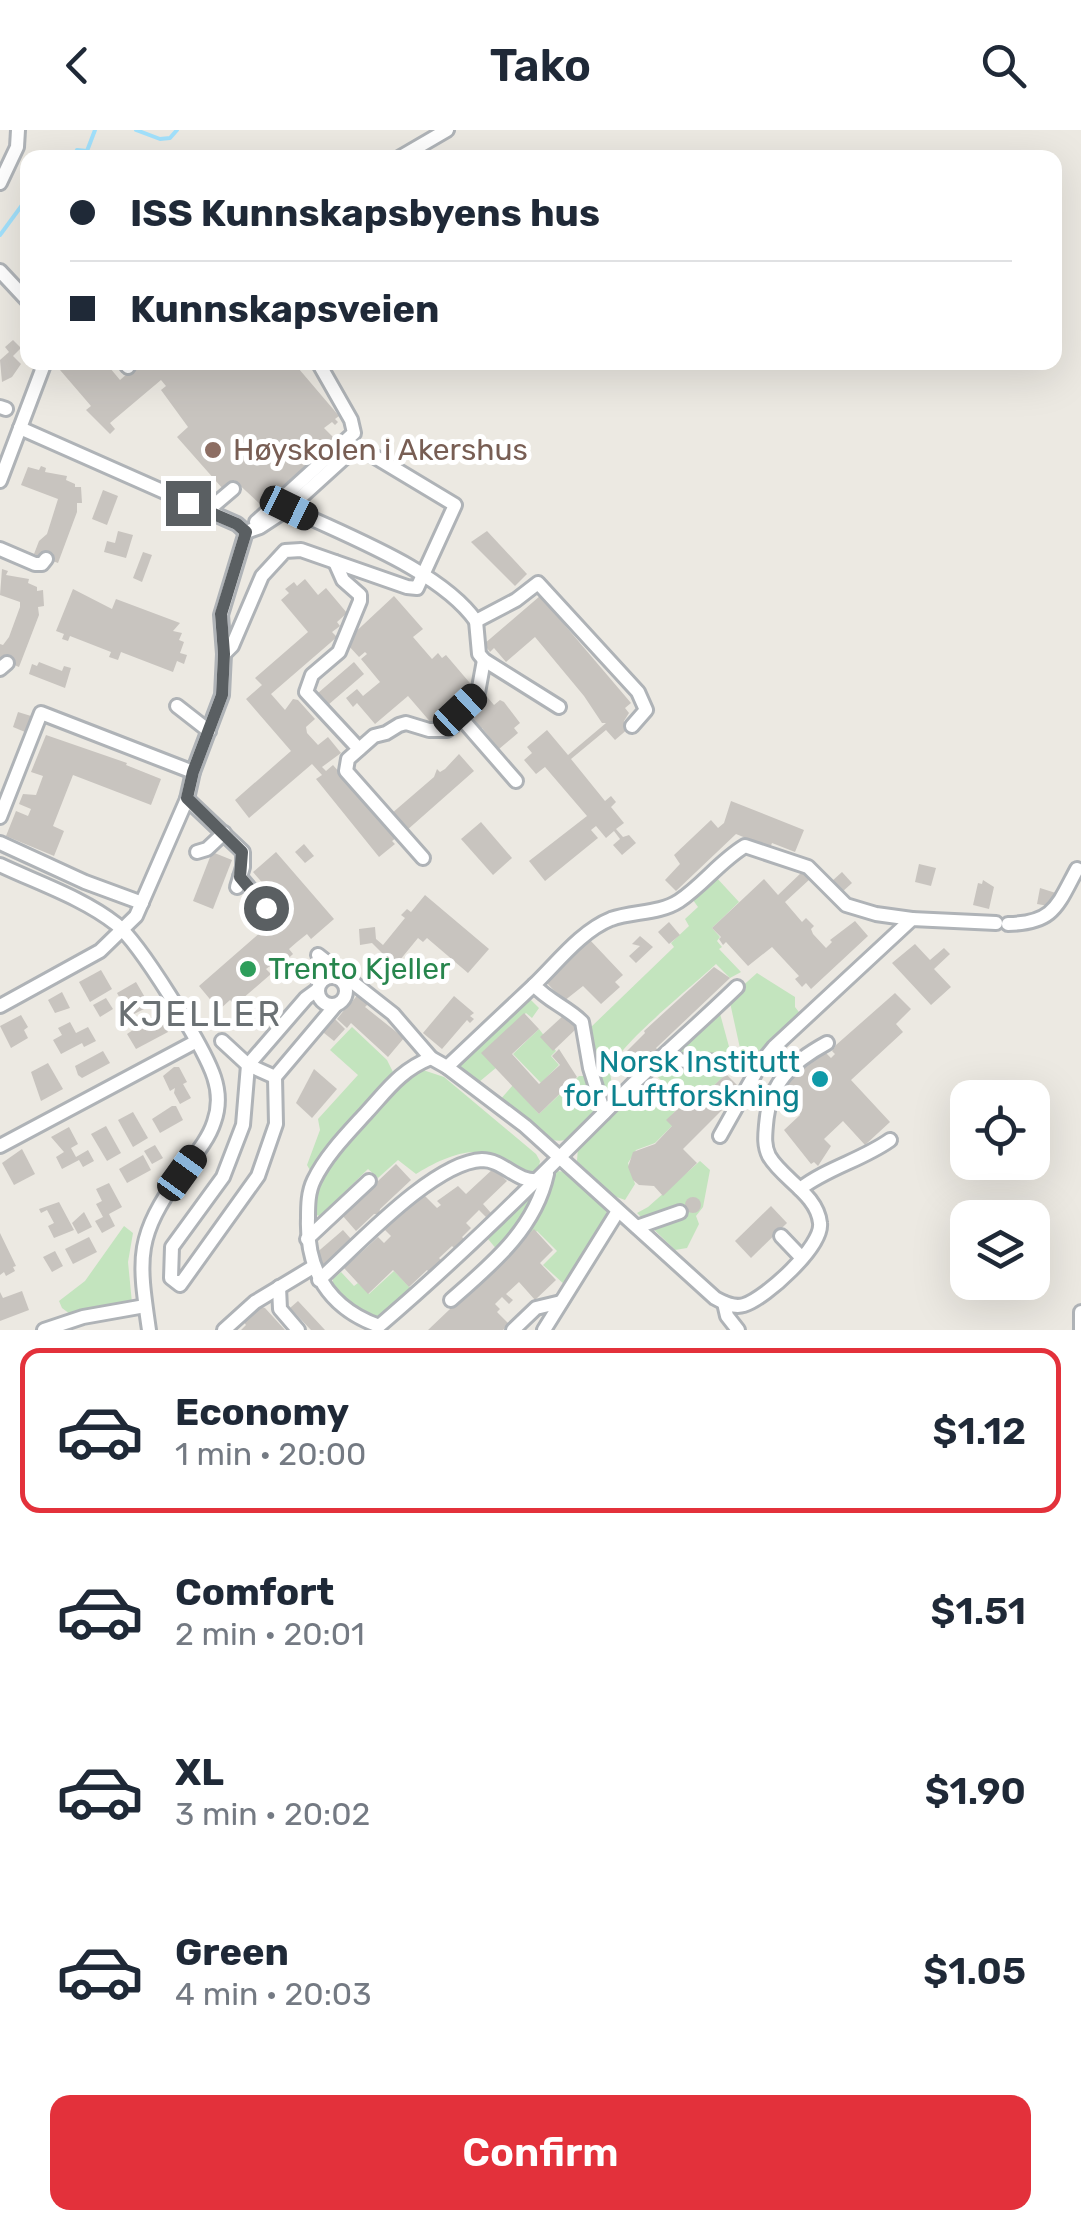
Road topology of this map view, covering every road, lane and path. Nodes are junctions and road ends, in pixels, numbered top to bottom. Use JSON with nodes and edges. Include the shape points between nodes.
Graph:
{"nodes":[{"id":1,"x":18,"y":130,"type":"edge"},
{"id":2,"x":446,"y":130,"type":"edge"},
{"id":3,"x":413,"y":150,"type":"edge"},
{"id":4,"x":0,"y":183,"type":"edge"},
{"id":5,"x":0,"y":271,"type":"edge"},
{"id":6,"x":20,"y":292,"type":"edge"},
{"id":7,"x":42,"y":370,"type":"edge"},
{"id":8,"x":323,"y":370,"type":"edge"},
{"id":9,"x":20,"y":428,"type":"junction"},
{"id":10,"x":0,"y":481,"type":"edge"},
{"id":11,"x":232,"y":488,"type":"dead end"},
{"id":12,"x":289,"y":508,"type":"junction"},
{"id":13,"x":207,"y":511,"type":"junction"},
{"id":14,"x":248,"y":531,"type":"junction"},
{"id":15,"x":0,"y":549,"type":"edge"},
{"id":16,"x":46,"y":559,"type":"dead end"},
{"id":17,"x":335,"y":562,"type":"junction"},
{"id":18,"x":422,"y":574,"type":"junction"},
{"id":19,"x":476,"y":621,"type":"junction"},
{"id":20,"x":224,"y":654,"type":"junction"},
{"id":21,"x":484,"y":660,"type":"junction"},
{"id":22,"x":177,"y":706,"type":"dead end"},
{"id":23,"x":559,"y":707,"type":"dead end"},
{"id":24,"x":462,"y":718,"type":"junction"},
{"id":25,"x":632,"y":726,"type":"dead end"},
{"id":26,"x":209,"y":731,"type":"junction"},
{"id":27,"x":359,"y":749,"type":"junction"},
{"id":28,"x":193,"y":772,"type":"junction"},
{"id":29,"x":516,"y":781,"type":"dead end"},
{"id":30,"x":187,"y":798,"type":"junction"},
{"id":31,"x":0,"y":817,"type":"edge"},
{"id":32,"x":224,"y":834,"type":"junction"},
{"id":33,"x":0,"y":843,"type":"edge"},
{"id":34,"x":198,"y":852,"type":"dead end"},
{"id":35,"x":423,"y":858,"type":"dead end"},
{"id":36,"x":0,"y":866,"type":"edge"},
{"id":37,"x":1077,"y":869,"type":"edge"},
{"id":38,"x":142,"y":903,"type":"junction"},
{"id":39,"x":266,"y":908,"type":"dead end"},
{"id":40,"x":912,"y":920,"type":"junction"},
{"id":41,"x":124,"y":930,"type":"junction"},
{"id":42,"x":318,"y":955,"type":"dead end"},
{"id":43,"x":341,"y":978,"type":"junction"},
{"id":44,"x":534,"y":985,"type":"junction"},
{"id":45,"x":737,"y":987,"type":"dead end"},
{"id":46,"x":317,"y":990,"type":"junction"},
{"id":47,"x":0,"y":1006,"type":"edge"},
{"id":48,"x":335,"y":1006,"type":"junction"},
{"id":49,"x":222,"y":1041,"type":"dead end"},
{"id":50,"x":195,"y":1042,"type":"junction"},
{"id":51,"x":827,"y":1043,"type":"dead end"},
{"id":52,"x":431,"y":1058,"type":"junction"},
{"id":53,"x":660,"y":1060,"type":"junction"},
{"id":54,"x":761,"y":1063,"type":"junction"},
{"id":55,"x":248,"y":1065,"type":"junction"},
{"id":56,"x":447,"y":1066,"type":"junction"},
{"id":57,"x":275,"y":1078,"type":"junction"},
{"id":58,"x":604,"y":1113,"type":"junction"},
{"id":59,"x":720,"y":1136,"type":"dead end"},
{"id":60,"x":890,"y":1140,"type":"dead end"},
{"id":61,"x":0,"y":1146,"type":"edge"},
{"id":62,"x":561,"y":1158,"type":"junction"},
{"id":63,"x":543,"y":1176,"type":"junction"},
{"id":64,"x":368,"y":1180,"type":"dead end"},
{"id":65,"x":800,"y":1189,"type":"junction"},
{"id":66,"x":618,"y":1211,"type":"junction"},
{"id":67,"x":680,"y":1212,"type":"dead end"},
{"id":68,"x":637,"y":1227,"type":"junction"},
{"id":69,"x":781,"y":1236,"type":"dead end"},
{"id":70,"x":307,"y":1239,"type":"junction"},
{"id":71,"x":802,"y":1258,"type":"junction"},
{"id":72,"x":316,"y":1273,"type":"junction"},
{"id":73,"x":278,"y":1286,"type":"junction"},
{"id":74,"x":451,"y":1300,"type":"dead end"},
{"id":75,"x":562,"y":1302,"type":"junction"},
{"id":76,"x":724,"y":1303,"type":"junction"},
{"id":77,"x":145,"y":1306,"type":"junction"},
{"id":78,"x":1081,"y":1312,"type":"edge"},
{"id":79,"x":380,"y":1328,"type":"edge"},
{"id":80,"x":44,"y":1330,"type":"edge"},
{"id":81,"x":148,"y":1330,"type":"edge"},
{"id":82,"x":224,"y":1330,"type":"edge"},
{"id":83,"x":298,"y":1330,"type":"edge"},
{"id":84,"x":513,"y":1330,"type":"edge"},
{"id":85,"x":544,"y":1330,"type":"edge"},
{"id":86,"x":738,"y":1330,"type":"edge"},
{"id":87,"x":1081,"y":1330,"type":"edge"}],
"edges":[{"from":1,"to":4,"type":"street"},
{"from":2,"to":3,"type":"street"},
{"from":5,"to":6,"type":"street"},
{"from":7,"to":9,"type":"street"},
{"from":8,"to":14,"type":"street","via":[[354,433]]},
{"from":9,"to":10,"type":"street"},
{"from":9,"to":13,"type":"street"},
{"from":11,"to":13,"type":"street"},
{"from":12,"to":14,"type":"street"},
{"from":12,"to":18,"type":"street"},
{"from":12,"to":18,"type":"street","via":[[351,449],[362,448],[455,504]]},
{"from":13,"to":14,"type":"street"},
{"from":14,"to":20,"type":"street","via":[[221,614]]},
{"from":15,"to":16,"type":"street","via":[[35,564]]},
{"from":17,"to":18,"type":"street","via":[[413,589]]},
{"from":17,"to":20,"type":"street","via":[[285,552],[262,576]]},
{"from":17,"to":27,"type":"street","via":[[360,596],[358,608],[339,652],[312,676],[306,692]]},
{"from":18,"to":19,"type":"street","via":[[461,600]]},
{"from":19,"to":21,"type":"street"},
{"from":19,"to":25,"type":"street","via":[[538,583],[638,692],[646,710]]},
{"from":20,"to":26,"type":"street","via":[[222,695]]},
{"from":21,"to":23,"type":"street"},
{"from":21,"to":24,"type":"street","via":[[481,686],[460,710]]},
{"from":22,"to":26,"type":"street"},
{"from":24,"to":27,"type":"street","via":[[447,730],[399,725]]},
{"from":24,"to":29,"type":"street"},
{"from":26,"to":28,"type":"street"},
{"from":27,"to":35,"type":"street","via":[[346,771]]},
{"from":28,"to":30,"type":"street"},
{"from":28,"to":31,"type":"street","via":[[41,713]]},
{"from":30,"to":32,"type":"street"},
{"from":30,"to":38,"type":"street"},
{"from":32,"to":34,"type":"street"},
{"from":32,"to":39,"type":"street","via":[[242,852],[238,882]]},
{"from":33,"to":38,"type":"street"},
{"from":36,"to":41,"type":"street"},
{"from":37,"to":40,"type":"street","via":[[1050,914],[1037,922]]},
{"from":38,"to":41,"type":"street"},
{"from":40,"to":44,"type":"street","via":[[846,905],[808,866],[745,846],[681,900],[589,932]]},
{"from":40,"to":54,"type":"street"},
{"from":41,"to":47,"type":"street","via":[[100,951]]},
{"from":41,"to":50,"type":"street"},
{"from":42,"to":43,"type":"street"},
{"from":43,"to":46,"type":"street","via":[[325,978]]},
{"from":43,"to":48,"type":"street","via":[[346,993]]},
{"from":43,"to":52,"type":"street","via":[[394,1014]]},
{"from":44,"to":56,"type":"street"},
{"from":44,"to":58,"type":"street","via":[[582,1022]]},
{"from":45,"to":53,"type":"street"},
{"from":46,"to":48,"type":"street","via":[[323,1003]]},
{"from":46,"to":55,"type":"street"},
{"from":48,"to":57,"type":"street"},
{"from":49,"to":55,"type":"street"},
{"from":50,"to":61,"type":"street"},
{"from":50,"to":77,"type":"street","via":[[215,1080],[217,1112],[148,1226],[141,1259]]},
{"from":51,"to":65,"type":"street","via":[[781,1078],[767,1114],[769,1156]]},
{"from":52,"to":56,"type":"street"},
{"from":52,"to":70,"type":"street","via":[[406,1068],[327,1160],[308,1200]]},
{"from":53,"to":54,"type":"street"},
{"from":53,"to":58,"type":"street"},
{"from":54,"to":59,"type":"street"},
{"from":55,"to":57,"type":"street"},
{"from":55,"to":57,"type":"street","via":[[243,1125],[222,1177],[172,1247],[171,1278],[180,1284],[258,1176],[276,1124]]},
{"from":56,"to":62,"type":"street"},
{"from":58,"to":62,"type":"street"},
{"from":60,"to":65,"type":"street"},
{"from":62,"to":63,"type":"street"},
{"from":62,"to":66,"type":"street"},
{"from":63,"to":72,"type":"street","via":[[518,1177],[482,1160],[444,1173]]},
{"from":63,"to":74,"type":"street","via":[[532,1218],[520,1235]]},
{"from":63,"to":79,"type":"street"},
{"from":64,"to":70,"type":"street"},
{"from":65,"to":71,"type":"street","via":[[821,1227]]},
{"from":66,"to":68,"type":"street"},
{"from":66,"to":75,"type":"street"},
{"from":67,"to":68,"type":"street"},
{"from":68,"to":76,"type":"street"},
{"from":69,"to":71,"type":"street"},
{"from":70,"to":72,"type":"street"},
{"from":71,"to":76,"type":"street","via":[[758,1298],[739,1306]]},
{"from":72,"to":73,"type":"street"},
{"from":72,"to":79,"type":"street","via":[[334,1301]]},
{"from":73,"to":82,"type":"street"},
{"from":73,"to":83,"type":"street","via":[[280,1309]]},
{"from":75,"to":84,"type":"street","via":[[536,1308]]},
{"from":75,"to":85,"type":"street"},
{"from":76,"to":86,"type":"street"},
{"from":77,"to":80,"type":"street"},
{"from":77,"to":81,"type":"street"},
{"from":78,"to":87,"type":"street"}]}
